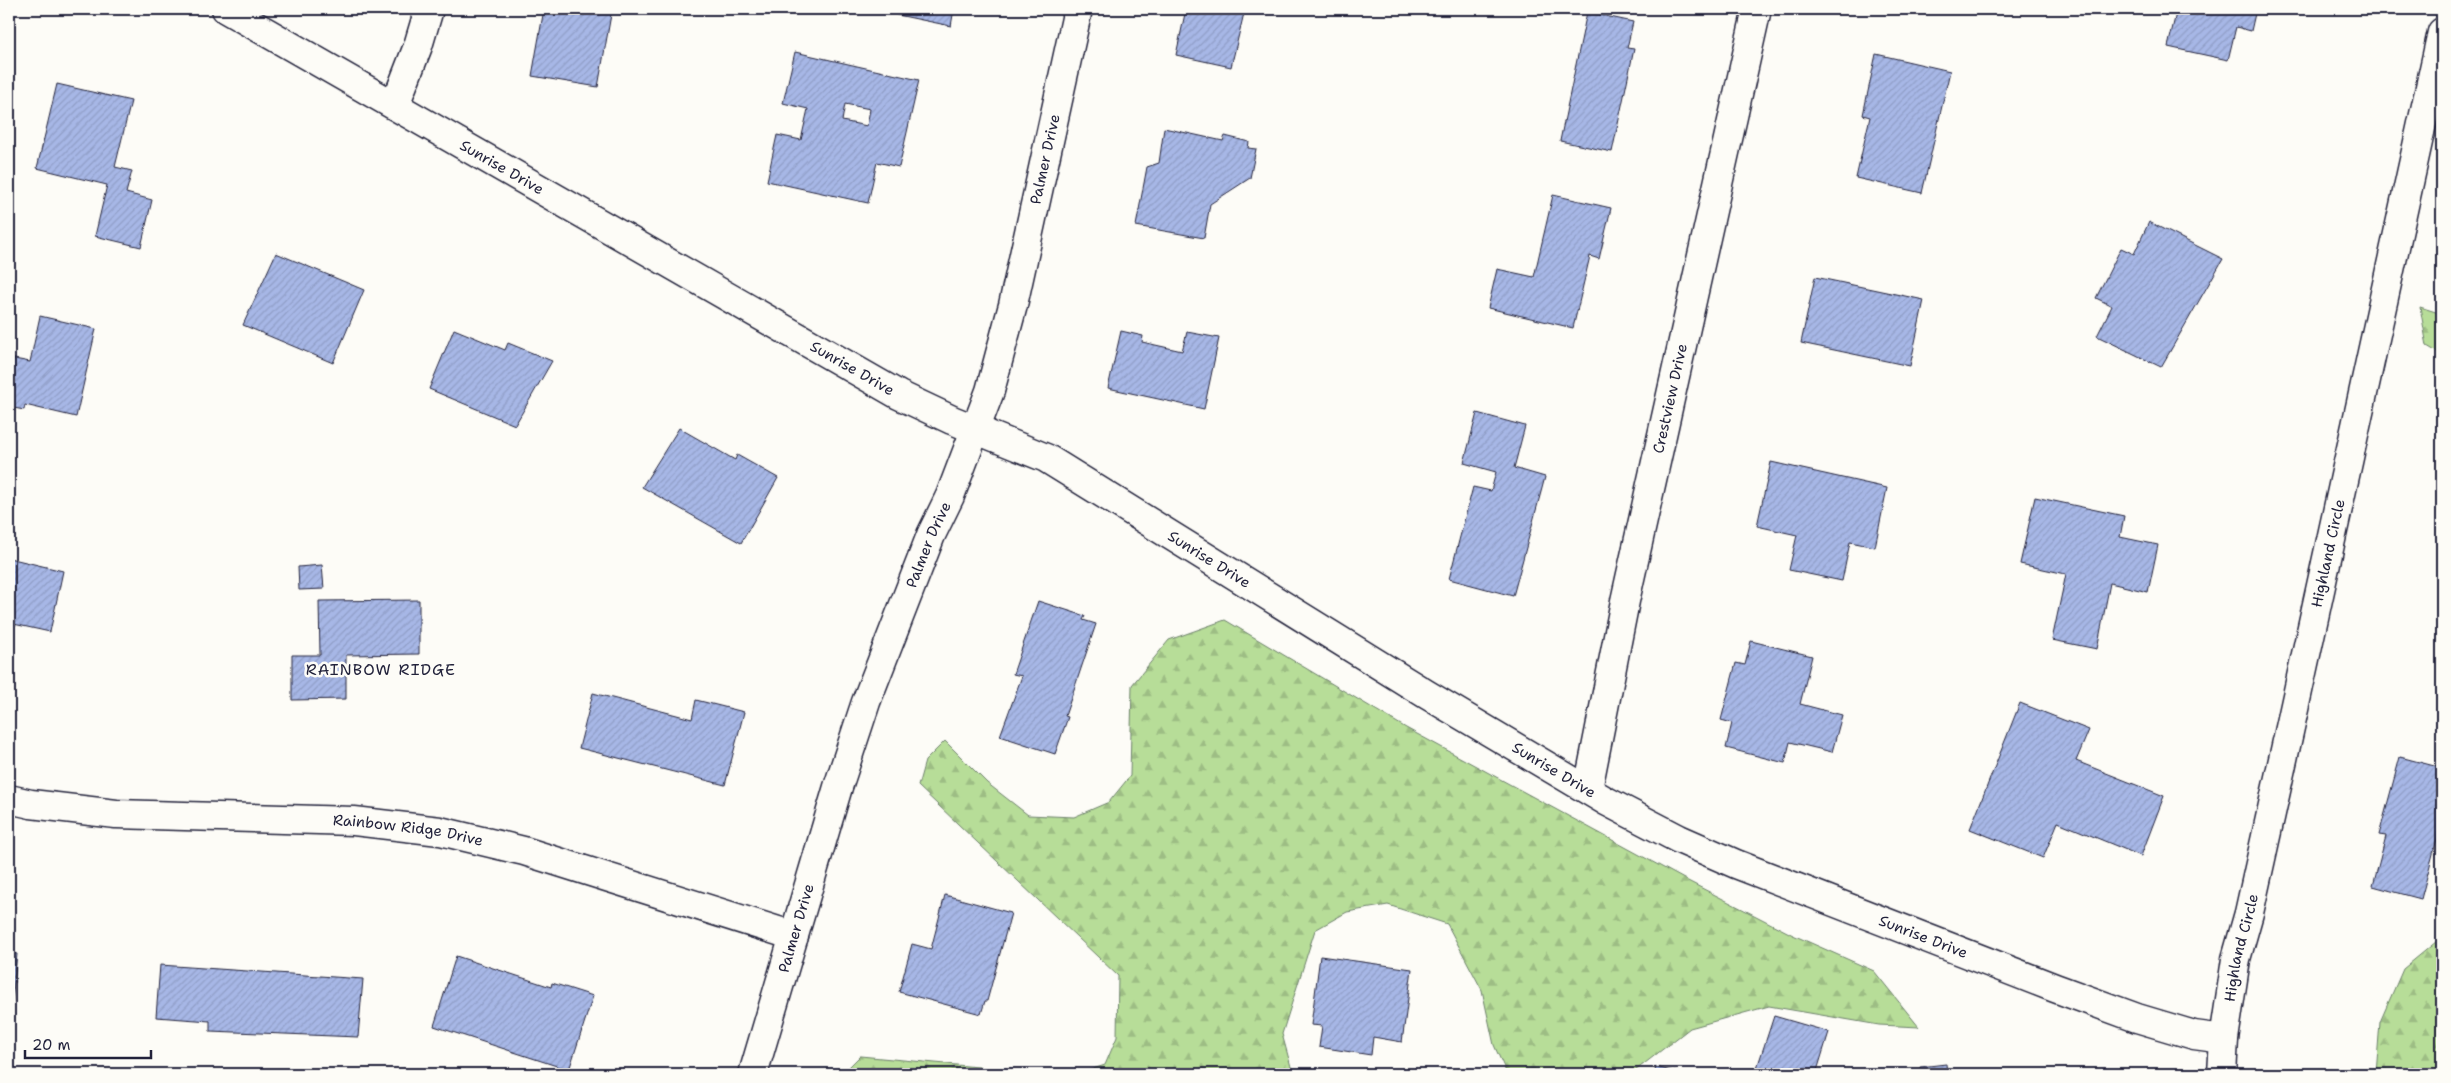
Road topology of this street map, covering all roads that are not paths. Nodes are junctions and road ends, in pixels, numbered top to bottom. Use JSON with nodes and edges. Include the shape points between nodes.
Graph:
{"nodes":[{"id":1,"x":226,"y":9,"type":"edge"},
{"id":2,"x":428,"y":9,"type":"edge"},
{"id":3,"x":1078,"y":9,"type":"edge"},
{"id":4,"x":1757,"y":9,"type":"edge"},
{"id":5,"x":2442,"y":32,"type":"edge"},
{"id":6,"x":394,"y":105,"type":"junction"},
{"id":7,"x":976,"y":430,"type":"junction"},
{"id":8,"x":1588,"y":789,"type":"junction"},
{"id":9,"x":9,"y":798,"type":"edge"},
{"id":10,"x":794,"y":936,"type":"junction"},
{"id":11,"x":2224,"y":1040,"type":"junction"},
{"id":12,"x":753,"y":1074,"type":"edge"},
{"id":13,"x":2222,"y":1074,"type":"edge"}],
"edges":[{"from":1,"to":6,"type":"street","name":"Sunrise Drive"},
{"from":2,"to":6,"type":"street","via":[[418,46]]},
{"from":3,"to":7,"type":"street","name":"Palmer Drive","via":[[1013,305]]},
{"from":4,"to":8,"type":"street","name":"Crestview Drive","via":[[1625,601]]},
{"from":5,"to":11,"type":"street","name":"Highland Circle","via":[[2292,723],[2236,959]]},
{"from":6,"to":7,"type":"street","name":"Sunrise Drive","via":[[891,390]]},
{"from":7,"to":8,"type":"street","name":"Sunrise Drive","via":[[1046,458],[1426,694]]},
{"from":7,"to":10,"type":"street","name":"Palmer Drive","via":[[886,646],[838,787]]},
{"from":8,"to":11,"type":"street","name":"Sunrise Drive","via":[[1679,839],[1745,868],[2045,985],[2137,1018],[2194,1035]]},
{"from":9,"to":10,"type":"street","name":"Rainbow Ridge Drive","via":[[31,804],[116,814],[354,821],[440,831],[524,851]]},
{"from":10,"to":12,"type":"street","name":"Palmer Drive"},
{"from":11,"to":13,"type":"street","name":"Highland Circle"}]}
